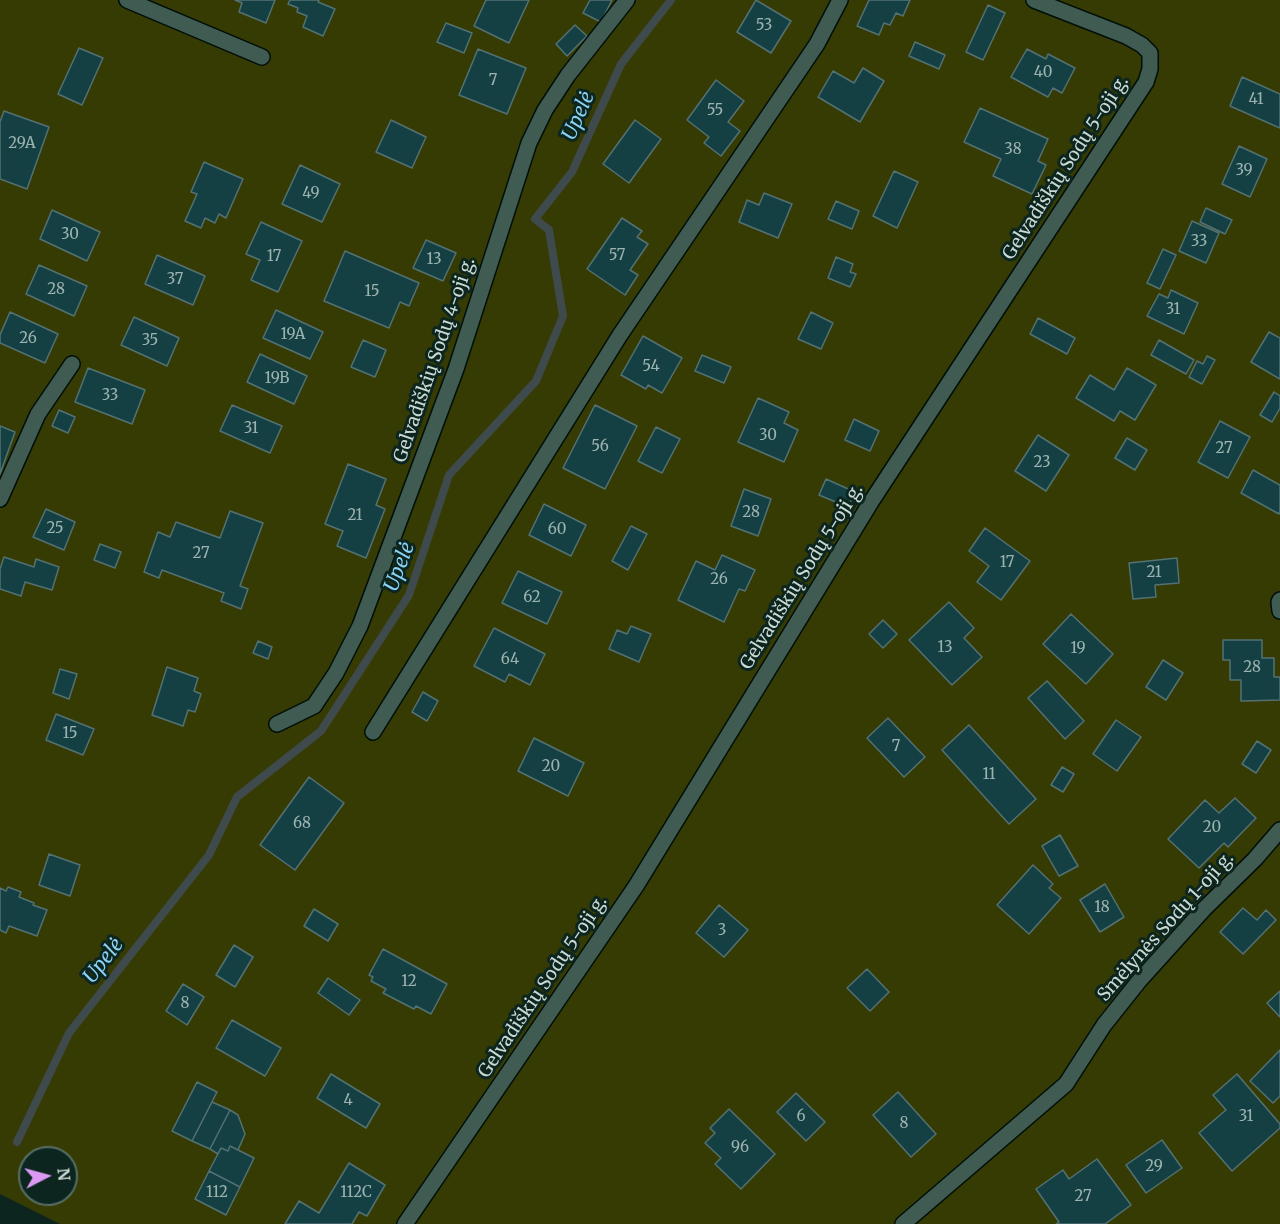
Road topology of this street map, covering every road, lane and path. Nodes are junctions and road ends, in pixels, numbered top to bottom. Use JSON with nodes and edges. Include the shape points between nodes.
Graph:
{"nodes":[{"id":1,"x":127,"y":0,"type":"edge"},
{"id":2,"x":627,"y":0,"type":"edge"},
{"id":3,"x":840,"y":0,"type":"edge"},
{"id":4,"x":1034,"y":0,"type":"edge"},
{"id":5,"x":262,"y":57,"type":"dead end"},
{"id":6,"x":72,"y":364,"type":"dead end"},
{"id":7,"x":0,"y":499,"type":"edge"},
{"id":8,"x":1280,"y":600,"type":"edge"},
{"id":9,"x":1280,"y":611,"type":"edge"},
{"id":10,"x":277,"y":724,"type":"dead end"},
{"id":11,"x":373,"y":732,"type":"dead end"},
{"id":12,"x":1280,"y":830,"type":"edge"},
{"id":13,"x":405,"y":1224,"type":"edge"},
{"id":14,"x":903,"y":1224,"type":"edge"}],
"edges":[{"from":1,"to":5,"type":"street"},
{"from":2,"to":10,"type":"street","name":"Gelvadiškių Sodų 4-oji g.","via":[[568,75],[529,143],[456,369],[360,626],[314,706]]},
{"from":3,"to":11,"type":"street","via":[[817,44],[620,335]]},
{"from":4,"to":13,"type":"street","name":"Gelvadiškių Sodų 5-oji g.","via":[[1142,45],[1150,53],[1146,82],[871,502],[636,886]]},
{"from":6,"to":7,"type":"street","via":[[38,414]]},
{"from":8,"to":9,"type":"street"},
{"from":12,"to":14,"type":"street","name":"Smėlynės Sodų 1-oji g.","via":[[1138,981],[1066,1084]]}]}
